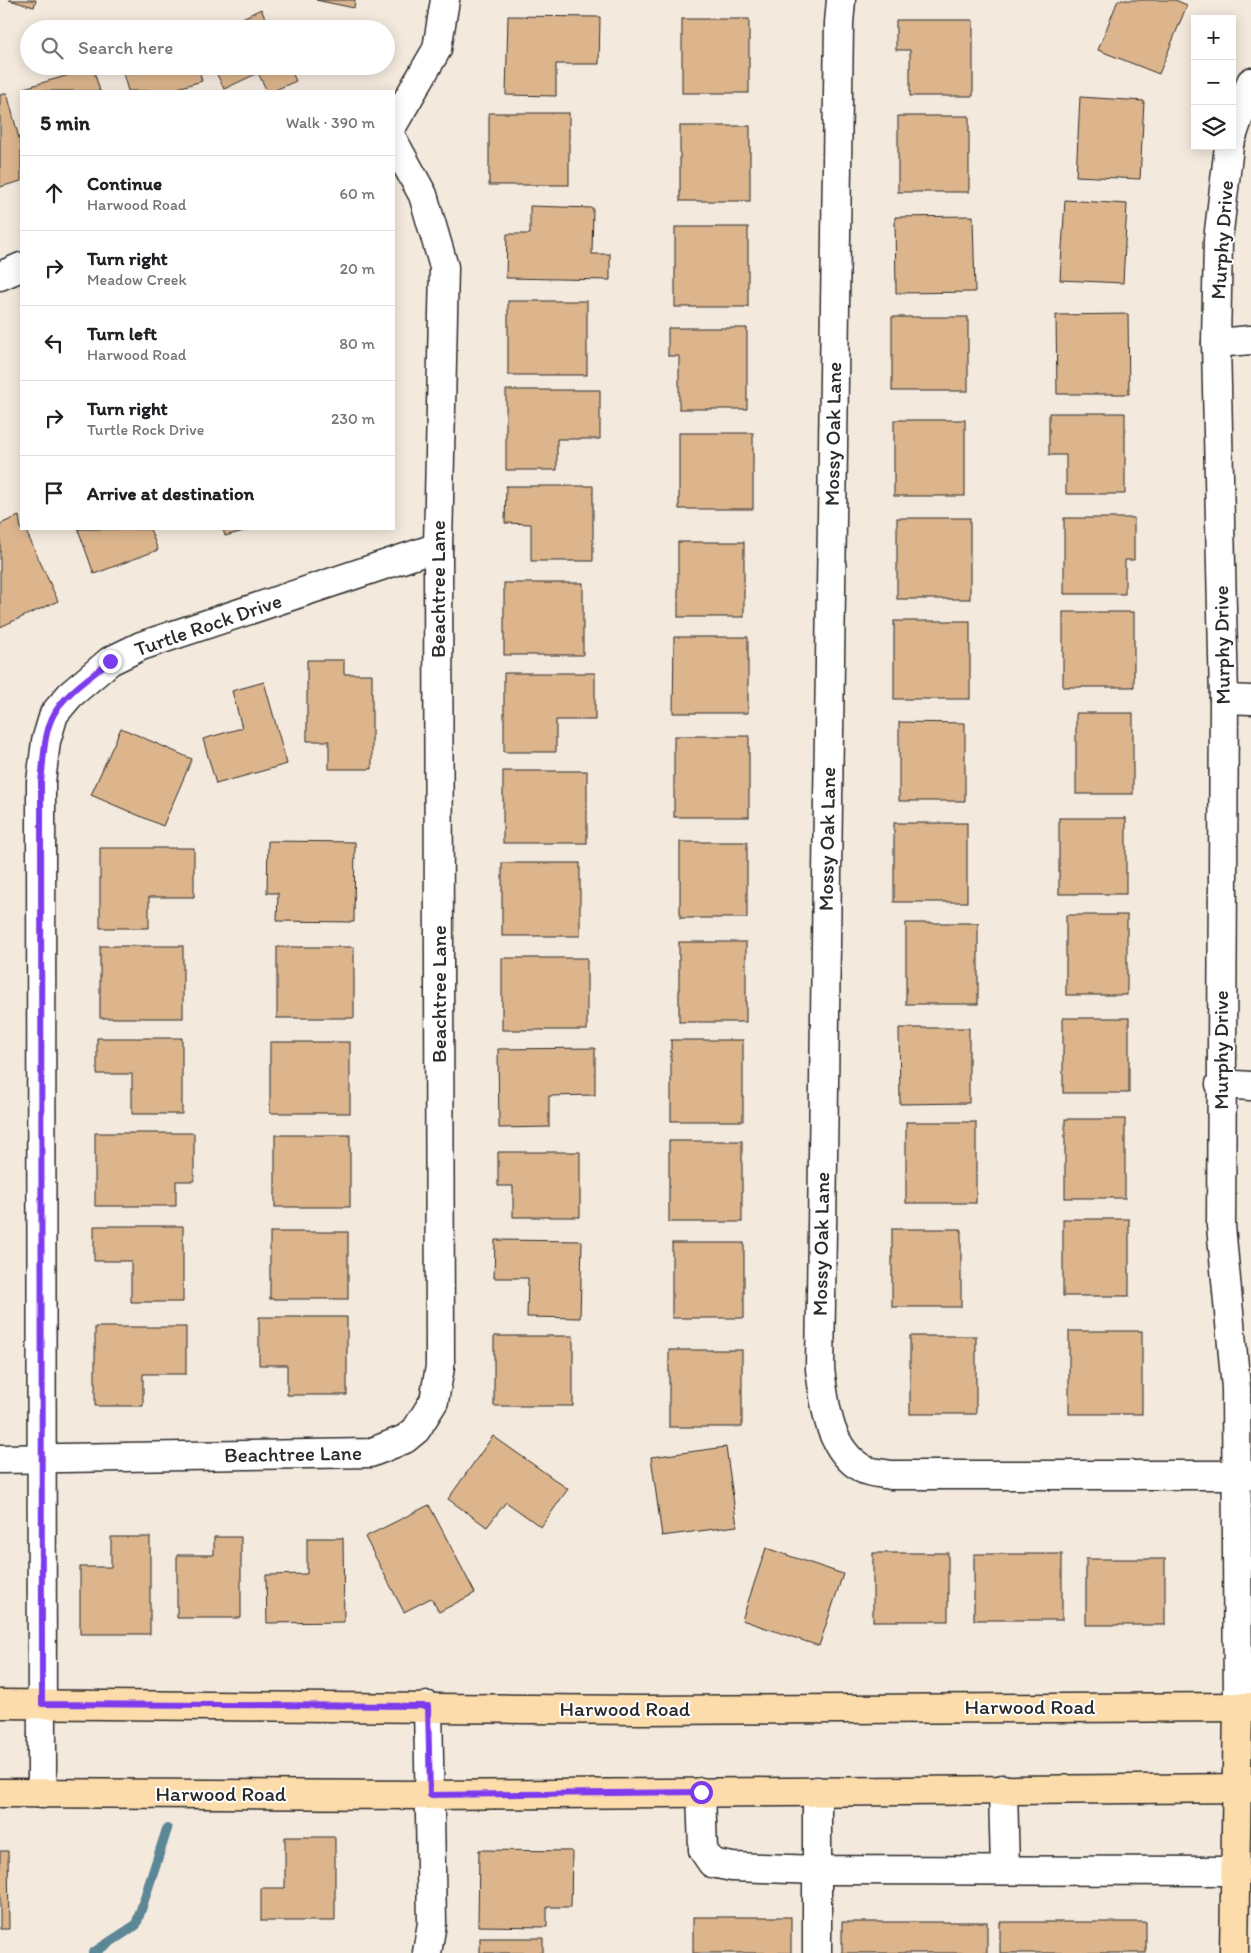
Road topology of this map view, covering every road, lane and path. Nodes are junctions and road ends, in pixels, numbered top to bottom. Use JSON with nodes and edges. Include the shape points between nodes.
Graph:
{"nodes":[{"id":1,"x":445,"y":0,"type":"edge"},
{"id":2,"x":841,"y":0,"type":"edge"},
{"id":3,"x":1251,"y":82,"type":"edge"},
{"id":4,"x":395,"y":121,"type":"edge"},
{"id":5,"x":1236,"y":125,"type":"edge"},
{"id":6,"x":395,"y":144,"type":"edge"},
{"id":7,"x":1229,"y":150,"type":"edge"},
{"id":8,"x":20,"y":267,"type":"edge"},
{"id":9,"x":0,"y":276,"type":"edge"},
{"id":10,"x":1251,"y":340,"type":"edge"},
{"id":11,"x":1216,"y":343,"type":"junction"},
{"id":12,"x":438,"y":547,"type":"junction"},
{"id":13,"x":1224,"y":699,"type":"junction"},
{"id":14,"x":1251,"y":700,"type":"edge"},
{"id":15,"x":1220,"y":1084,"type":"junction"},
{"id":16,"x":1251,"y":1086,"type":"edge"},
{"id":17,"x":0,"y":1459,"type":"edge"},
{"id":18,"x":41,"y":1459,"type":"junction"},
{"id":19,"x":1243,"y":1475,"type":"edge"},
{"id":20,"x":0,"y":1704,"type":"edge"},
{"id":21,"x":42,"y":1704,"type":"junction"},
{"id":22,"x":428,"y":1706,"type":"junction"},
{"id":23,"x":1244,"y":1707,"type":"edge"},
{"id":24,"x":1243,"y":1788,"type":"edge"},
{"id":25,"x":1003,"y":1789,"type":"junction"},
{"id":26,"x":817,"y":1791,"type":"junction"},
{"id":27,"x":701,"y":1792,"type":"junction"},
{"id":28,"x":0,"y":1793,"type":"edge"},
{"id":29,"x":42,"y":1794,"type":"junction"},
{"id":30,"x":430,"y":1795,"type":"junction"},
{"id":31,"x":817,"y":1870,"type":"junction"},
{"id":32,"x":1005,"y":1870,"type":"junction"},
{"id":33,"x":1234,"y":1871,"type":"junction"},
{"id":34,"x":427,"y":1953,"type":"edge"},
{"id":35,"x":817,"y":1953,"type":"edge"},
{"id":36,"x":1234,"y":1953,"type":"edge"}],
"edges":[{"from":1,"to":4,"type":"street","via":[[437,49]]},
{"from":2,"to":19,"type":"street","name":"Mossy Oak Lane","via":[[820,1369],[825,1407],[834,1436],[844,1453],[864,1469],[890,1475]]},
{"from":3,"to":5,"type":"street"},
{"from":6,"to":12,"type":"street","name":"Beachtree Lane","via":[[423,195],[444,267]]},
{"from":7,"to":11,"type":"street","name":"Murphy Drive","via":[[1218,240]]},
{"from":8,"to":9,"type":"street"},
{"from":10,"to":11,"type":"street"},
{"from":11,"to":13,"type":"street","name":"Murphy Drive"},
{"from":12,"to":18,"type":"street","name":"Turtle Rock Drive","via":[[141,646],[110,661],[70,695],[54,714],[46,740],[41,782]]},
{"from":12,"to":18,"type":"street","name":"Beachtree Lane","via":[[440,1367],[434,1401],[416,1430],[405,1439],[370,1453]]},
{"from":13,"to":14,"type":"street"},
{"from":13,"to":15,"type":"street","name":"Murphy Drive"},
{"from":15,"to":16,"type":"street"},
{"from":15,"to":19,"type":"street","name":"Murphy Drive","via":[[1221,1226]]},
{"from":17,"to":18,"type":"street","name":"Beachtree Lane"},
{"from":18,"to":21,"type":"street","name":"Turtle Rock Drive"},
{"from":19,"to":23,"type":"street","name":"Murphy Drive"},
{"from":20,"to":21,"type":"main road","name":"Harwood Road"},
{"from":21,"to":22,"type":"main road","name":"Harwood Road"},
{"from":21,"to":29,"type":"street","name":"Turtle Rock Drive"},
{"from":22,"to":23,"type":"main road","name":"Harwood Road","via":[[640,1710]]},
{"from":22,"to":30,"type":"street"},
{"from":23,"to":24,"type":"main road","name":"Murphy Drive"},
{"from":24,"to":25,"type":"main road","name":"Harwood Road"},
{"from":24,"to":33,"type":"main road","name":"Murphy Drive"},
{"from":25,"to":26,"type":"main road","name":"Harwood Road"},
{"from":25,"to":32,"type":"street"},
{"from":26,"to":27,"type":"main road","name":"Harwood Road"},
{"from":26,"to":31,"type":"street"},
{"from":27,"to":30,"type":"main road","name":"Harwood Road"},
{"from":27,"to":31,"type":"street","via":[[703,1850],[712,1863],[732,1867]]},
{"from":28,"to":29,"type":"main road","name":"Harwood Road"},
{"from":29,"to":30,"type":"main road","name":"Harwood Road"},
{"from":30,"to":34,"type":"street","via":[[432,1923]]},
{"from":31,"to":32,"type":"street"},
{"from":31,"to":35,"type":"street"},
{"from":32,"to":33,"type":"street"},
{"from":33,"to":36,"type":"main road","name":"Murphy Drive"}]}
